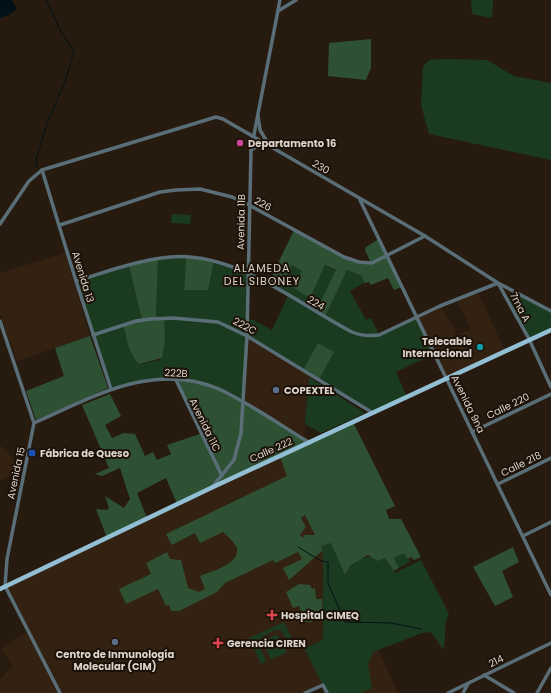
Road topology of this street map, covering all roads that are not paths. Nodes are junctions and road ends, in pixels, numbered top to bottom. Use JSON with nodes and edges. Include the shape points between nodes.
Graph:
{"nodes":[{"id":1,"x":280,"y":0,"type":"edge"},
{"id":2,"x":296,"y":0,"type":"edge"},
{"id":3,"x":278,"y":11,"type":"junction"},
{"id":4,"x":258,"y":110,"type":"junction"},
{"id":5,"x":253,"y":136,"type":"junction"},
{"id":6,"x":270,"y":147,"type":"junction"},
{"id":7,"x":251,"y":150,"type":"junction"},
{"id":8,"x":278,"y":151,"type":"junction"},
{"id":9,"x":42,"y":170,"type":"junction"},
{"id":10,"x":360,"y":199,"type":"junction"},
{"id":11,"x":248,"y":205,"type":"junction"},
{"id":12,"x":0,"y":224,"type":"edge"},
{"id":13,"x":60,"y":225,"type":"junction"},
{"id":14,"x":424,"y":236,"type":"junction"},
{"id":15,"x":387,"y":256,"type":"junction"},
{"id":16,"x":248,"y":273,"type":"junction"},
{"id":17,"x":76,"y":281,"type":"junction"},
{"id":18,"x":498,"y":283,"type":"junction"},
{"id":19,"x":551,"y":311,"type":"edge"},
{"id":20,"x":417,"y":317,"type":"junction"},
{"id":21,"x":0,"y":321,"type":"edge"},
{"id":22,"x":551,"y":330,"type":"edge"},
{"id":23,"x":93,"y":335,"type":"junction"},
{"id":24,"x":247,"y":336,"type":"junction"},
{"id":25,"x":529,"y":339,"type":"junction"},
{"id":26,"x":446,"y":379,"type":"junction"},
{"id":27,"x":176,"y":380,"type":"junction"},
{"id":28,"x":551,"y":387,"type":"edge"},
{"id":29,"x":111,"y":389,"type":"junction"},
{"id":30,"x":551,"y":394,"type":"edge"},
{"id":31,"x":243,"y":403,"type":"junction"},
{"id":32,"x":372,"y":413,"type":"junction"},
{"id":33,"x":34,"y":423,"type":"junction"},
{"id":34,"x":472,"y":432,"type":"junction"},
{"id":35,"x":310,"y":443,"type":"junction"},
{"id":36,"x":551,"y":458,"type":"edge"},
{"id":37,"x":222,"y":476,"type":"junction"},
{"id":38,"x":498,"y":484,"type":"junction"},
{"id":39,"x":212,"y":487,"type":"junction"},
{"id":40,"x":551,"y":522,"type":"edge"},
{"id":41,"x":523,"y":536,"type":"junction"},
{"id":42,"x":5,"y":586,"type":"junction"},
{"id":43,"x":549,"y":586,"type":"edge"},
{"id":44,"x":0,"y":589,"type":"edge"},
{"id":45,"x":551,"y":595,"type":"edge"},
{"id":46,"x":551,"y":643,"type":"edge"},
{"id":47,"x":551,"y":668,"type":"edge"},
{"id":48,"x":484,"y":675,"type":"junction"},
{"id":49,"x":469,"y":683,"type":"junction"},
{"id":50,"x":60,"y":693,"type":"edge"},
{"id":51,"x":305,"y":693,"type":"edge"},
{"id":52,"x":326,"y":693,"type":"edge"},
{"id":53,"x":448,"y":693,"type":"edge"},
{"id":54,"x":463,"y":693,"type":"edge"},
{"id":55,"x":514,"y":693,"type":"edge"},
{"id":56,"x":537,"y":693,"type":"edge"}],
"edges":[{"from":1,"to":3,"type":"street","name":"Avenida 11B"},
{"from":2,"to":3,"type":"street"},
{"from":3,"to":4,"type":"street","name":"Avenida 11B"},
{"from":4,"to":5,"type":"street","name":"Avenida 11B"},
{"from":4,"to":8,"type":"street","via":[[262,136]]},
{"from":5,"to":6,"type":"street","name":"230"},
{"from":5,"to":7,"type":"street","name":"Avenida 11B"},
{"from":5,"to":9,"type":"street","name":"230","via":[[223,119],[213,117]]},
{"from":6,"to":7,"type":"street","via":[[262,144]]},
{"from":6,"to":8,"type":"street","name":"230"},
{"from":7,"to":11,"type":"street","name":"Avenida 11B"},
{"from":8,"to":10,"type":"street","name":"230"},
{"from":9,"to":12,"type":"street","name":"230","via":[[29,181]]},
{"from":9,"to":13,"type":"street","name":"Avenida 13"},
{"from":10,"to":14,"type":"street","name":"230"},
{"from":10,"to":15,"type":"street","name":"Avenida 9na"},
{"from":11,"to":13,"type":"street","name":"226","via":[[211,191],[176,190],[160,192]]},
{"from":11,"to":15,"type":"street","name":"226","via":[[344,257],[372,263]]},
{"from":11,"to":16,"type":"street","name":"Avenida 11B"},
{"from":13,"to":17,"type":"street","name":"Avenida 13"},
{"from":14,"to":15,"type":"street","name":"226"},
{"from":14,"to":18,"type":"street","name":"230"},
{"from":15,"to":20,"type":"street","name":"Avenida 9na"},
{"from":16,"to":17,"type":"street","name":"224","via":[[208,259],[171,257],[147,260]]},
{"from":16,"to":20,"type":"street","name":"224","via":[[358,335],[379,334]]},
{"from":16,"to":24,"type":"street","name":"Avenida 11B"},
{"from":17,"to":23,"type":"street","name":"Avenida 13"},
{"from":18,"to":19,"type":"street","name":"230"},
{"from":18,"to":20,"type":"street","name":"224"},
{"from":18,"to":25,"type":"street","name":"7ma A"},
{"from":20,"to":26,"type":"street","name":"Avenida 9na"},
{"from":21,"to":33,"type":"street","name":"Avenida 15"},
{"from":22,"to":25,"type":"main road","name":"Calle 222"},
{"from":23,"to":24,"type":"street","name":"222C","via":[[136,321],[173,318],[218,322]]},
{"from":23,"to":29,"type":"street","name":"Avenida 13"},
{"from":24,"to":31,"type":"street","name":"Avenida 11B"},
{"from":24,"to":32,"type":"street","name":"222C"},
{"from":25,"to":26,"type":"main road","name":"Calle 222"},
{"from":25,"to":28,"type":"street","name":"7ma A"},
{"from":26,"to":32,"type":"main road","name":"Calle 222"},
{"from":26,"to":34,"type":"street","name":"Avenida 9na"},
{"from":27,"to":29,"type":"street","name":"222B","via":[[144,380]]},
{"from":27,"to":31,"type":"street","name":"222B","via":[[209,386]]},
{"from":27,"to":37,"type":"street","name":"Avenida 11C"},
{"from":29,"to":33,"type":"street","name":"222B"},
{"from":30,"to":34,"type":"street","name":"Calle 220"},
{"from":31,"to":35,"type":"street","name":"222B"},
{"from":31,"to":37,"type":"street","name":"Avenida 11B","via":[[239,447],[234,460]]},
{"from":32,"to":35,"type":"main road","name":"Calle 222"},
{"from":33,"to":42,"type":"street","name":"Avenida 15","via":[[7,559]]},
{"from":34,"to":38,"type":"street","name":"Avenida 9na"},
{"from":35,"to":39,"type":"main road","name":"Calle 222"},
{"from":36,"to":38,"type":"street","name":"Calle 218"},
{"from":37,"to":39,"type":"street","name":"Avenida 11B"},
{"from":38,"to":41,"type":"street","name":"Avenida 9na"},
{"from":39,"to":42,"type":"main road","name":"Calle 222"},
{"from":40,"to":41,"type":"street"},
{"from":41,"to":43,"type":"street","name":"Avenida 9na"},
{"from":42,"to":44,"type":"main road","name":"Calle 222"},
{"from":42,"to":50,"type":"street"},
{"from":43,"to":45,"type":"street","name":"Avenida 9na"},
{"from":46,"to":48,"type":"street","name":"214"},
{"from":47,"to":56,"type":"street"},
{"from":48,"to":49,"type":"street","name":"214"},
{"from":48,"to":55,"type":"street"},
{"from":49,"to":53,"type":"street","name":"214"},
{"from":49,"to":54,"type":"street"},
{"from":51,"to":52,"type":"street","via":[[322,685]]}]}
